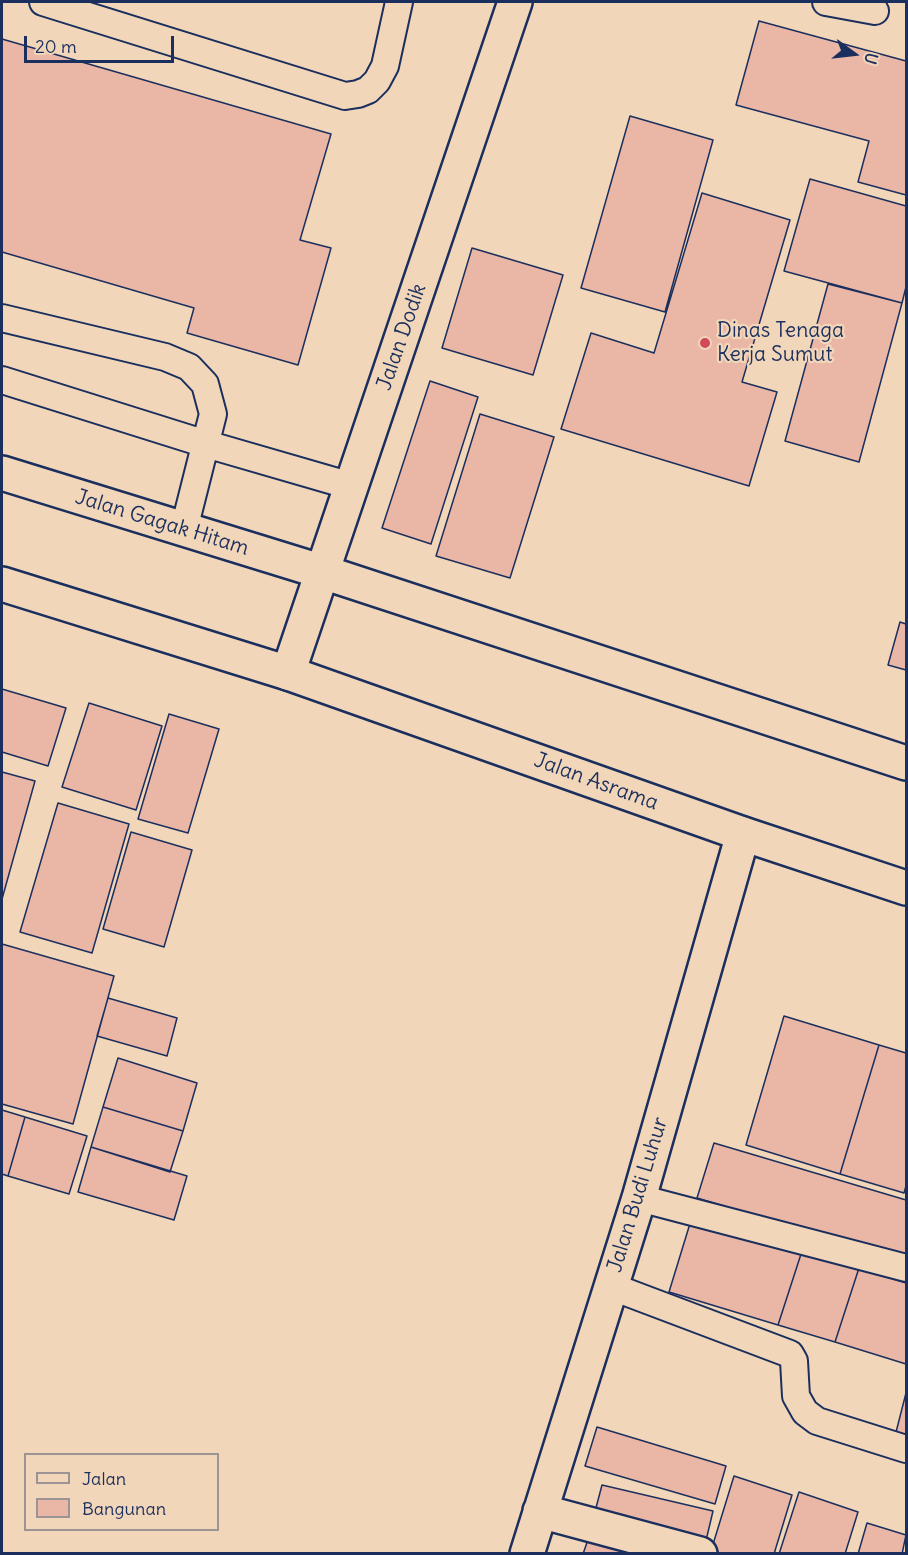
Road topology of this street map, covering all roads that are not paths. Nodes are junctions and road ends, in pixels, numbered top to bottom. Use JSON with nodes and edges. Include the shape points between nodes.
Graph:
{"nodes":[{"id":1,"x":48,"y":2,"type":"edge"},
{"id":2,"x":399,"y":2,"type":"edge"},
{"id":3,"x":515,"y":2,"type":"edge"},
{"id":4,"x":826,"y":2,"type":"edge"},
{"id":5,"x":875,"y":11,"type":"dead end"},
{"id":6,"x":2,"y":318,"type":"edge"},
{"id":7,"x":2,"y":380,"type":"edge"},
{"id":8,"x":206,"y":444,"type":"junction"},
{"id":9,"x":2,"y":473,"type":"edge"},
{"id":10,"x":351,"y":486,"type":"junction"},
{"id":11,"x":184,"y":529,"type":"junction"},
{"id":12,"x":323,"y":572,"type":"junction"},
{"id":13,"x":2,"y":584,"type":"edge"},
{"id":14,"x":288,"y":673,"type":"junction"},
{"id":15,"x":906,"y":763,"type":"edge"},
{"id":16,"x":743,"y":834,"type":"junction"},
{"id":17,"x":906,"y":888,"type":"edge"},
{"id":18,"x":639,"y":1198,"type":"junction"},
{"id":19,"x":906,"y":1268,"type":"edge"},
{"id":20,"x":610,"y":1286,"type":"junction"},
{"id":21,"x":906,"y":1449,"type":"edge"},
{"id":22,"x":540,"y":1511,"type":"junction"},
{"id":23,"x":527,"y":1554,"type":"edge"},
{"id":24,"x":700,"y":1554,"type":"edge"}],
"edges":[{"from":1,"to":2,"type":"lane","via":[[345,96],[368,90],[377,81]]},
{"from":3,"to":10,"type":"main road","name":"Jalan Dodik"},
{"from":4,"to":5,"type":"lane"},
{"from":6,"to":8,"type":"lane","via":[[147,352],[189,367],[205,384],[213,414]]},
{"from":7,"to":8,"type":"lane"},
{"from":8,"to":10,"type":"lane"},
{"from":8,"to":11,"type":"lane"},
{"from":9,"to":11,"type":"main road","name":"Jalan Gagak Hitam"},
{"from":10,"to":12,"type":"main road","name":"Jalan Dodik"},
{"from":11,"to":12,"type":"main road","name":"Jalan Gagak Hitam"},
{"from":12,"to":14,"type":"main road","name":"Jalan Dodik"},
{"from":12,"to":15,"type":"main road"},
{"from":13,"to":14,"type":"main road"},
{"from":14,"to":16,"type":"main road","name":"Jalan Asrama"},
{"from":16,"to":17,"type":"main road","name":"Jalan Asrama"},
{"from":16,"to":18,"type":"main road","name":"Jalan Budi Luhur"},
{"from":18,"to":19,"type":"lane"},
{"from":18,"to":20,"type":"main road","name":"Jalan Budi Luhur"},
{"from":20,"to":21,"type":"lane","via":[[790,1354],[796,1396],[805,1412],[817,1421]]},
{"from":20,"to":22,"type":"main road","name":"Jalan Budi Luhur"},
{"from":22,"to":23,"type":"main road","name":"Jalan Budi Luhur"},
{"from":22,"to":24,"type":"main road"}]}
